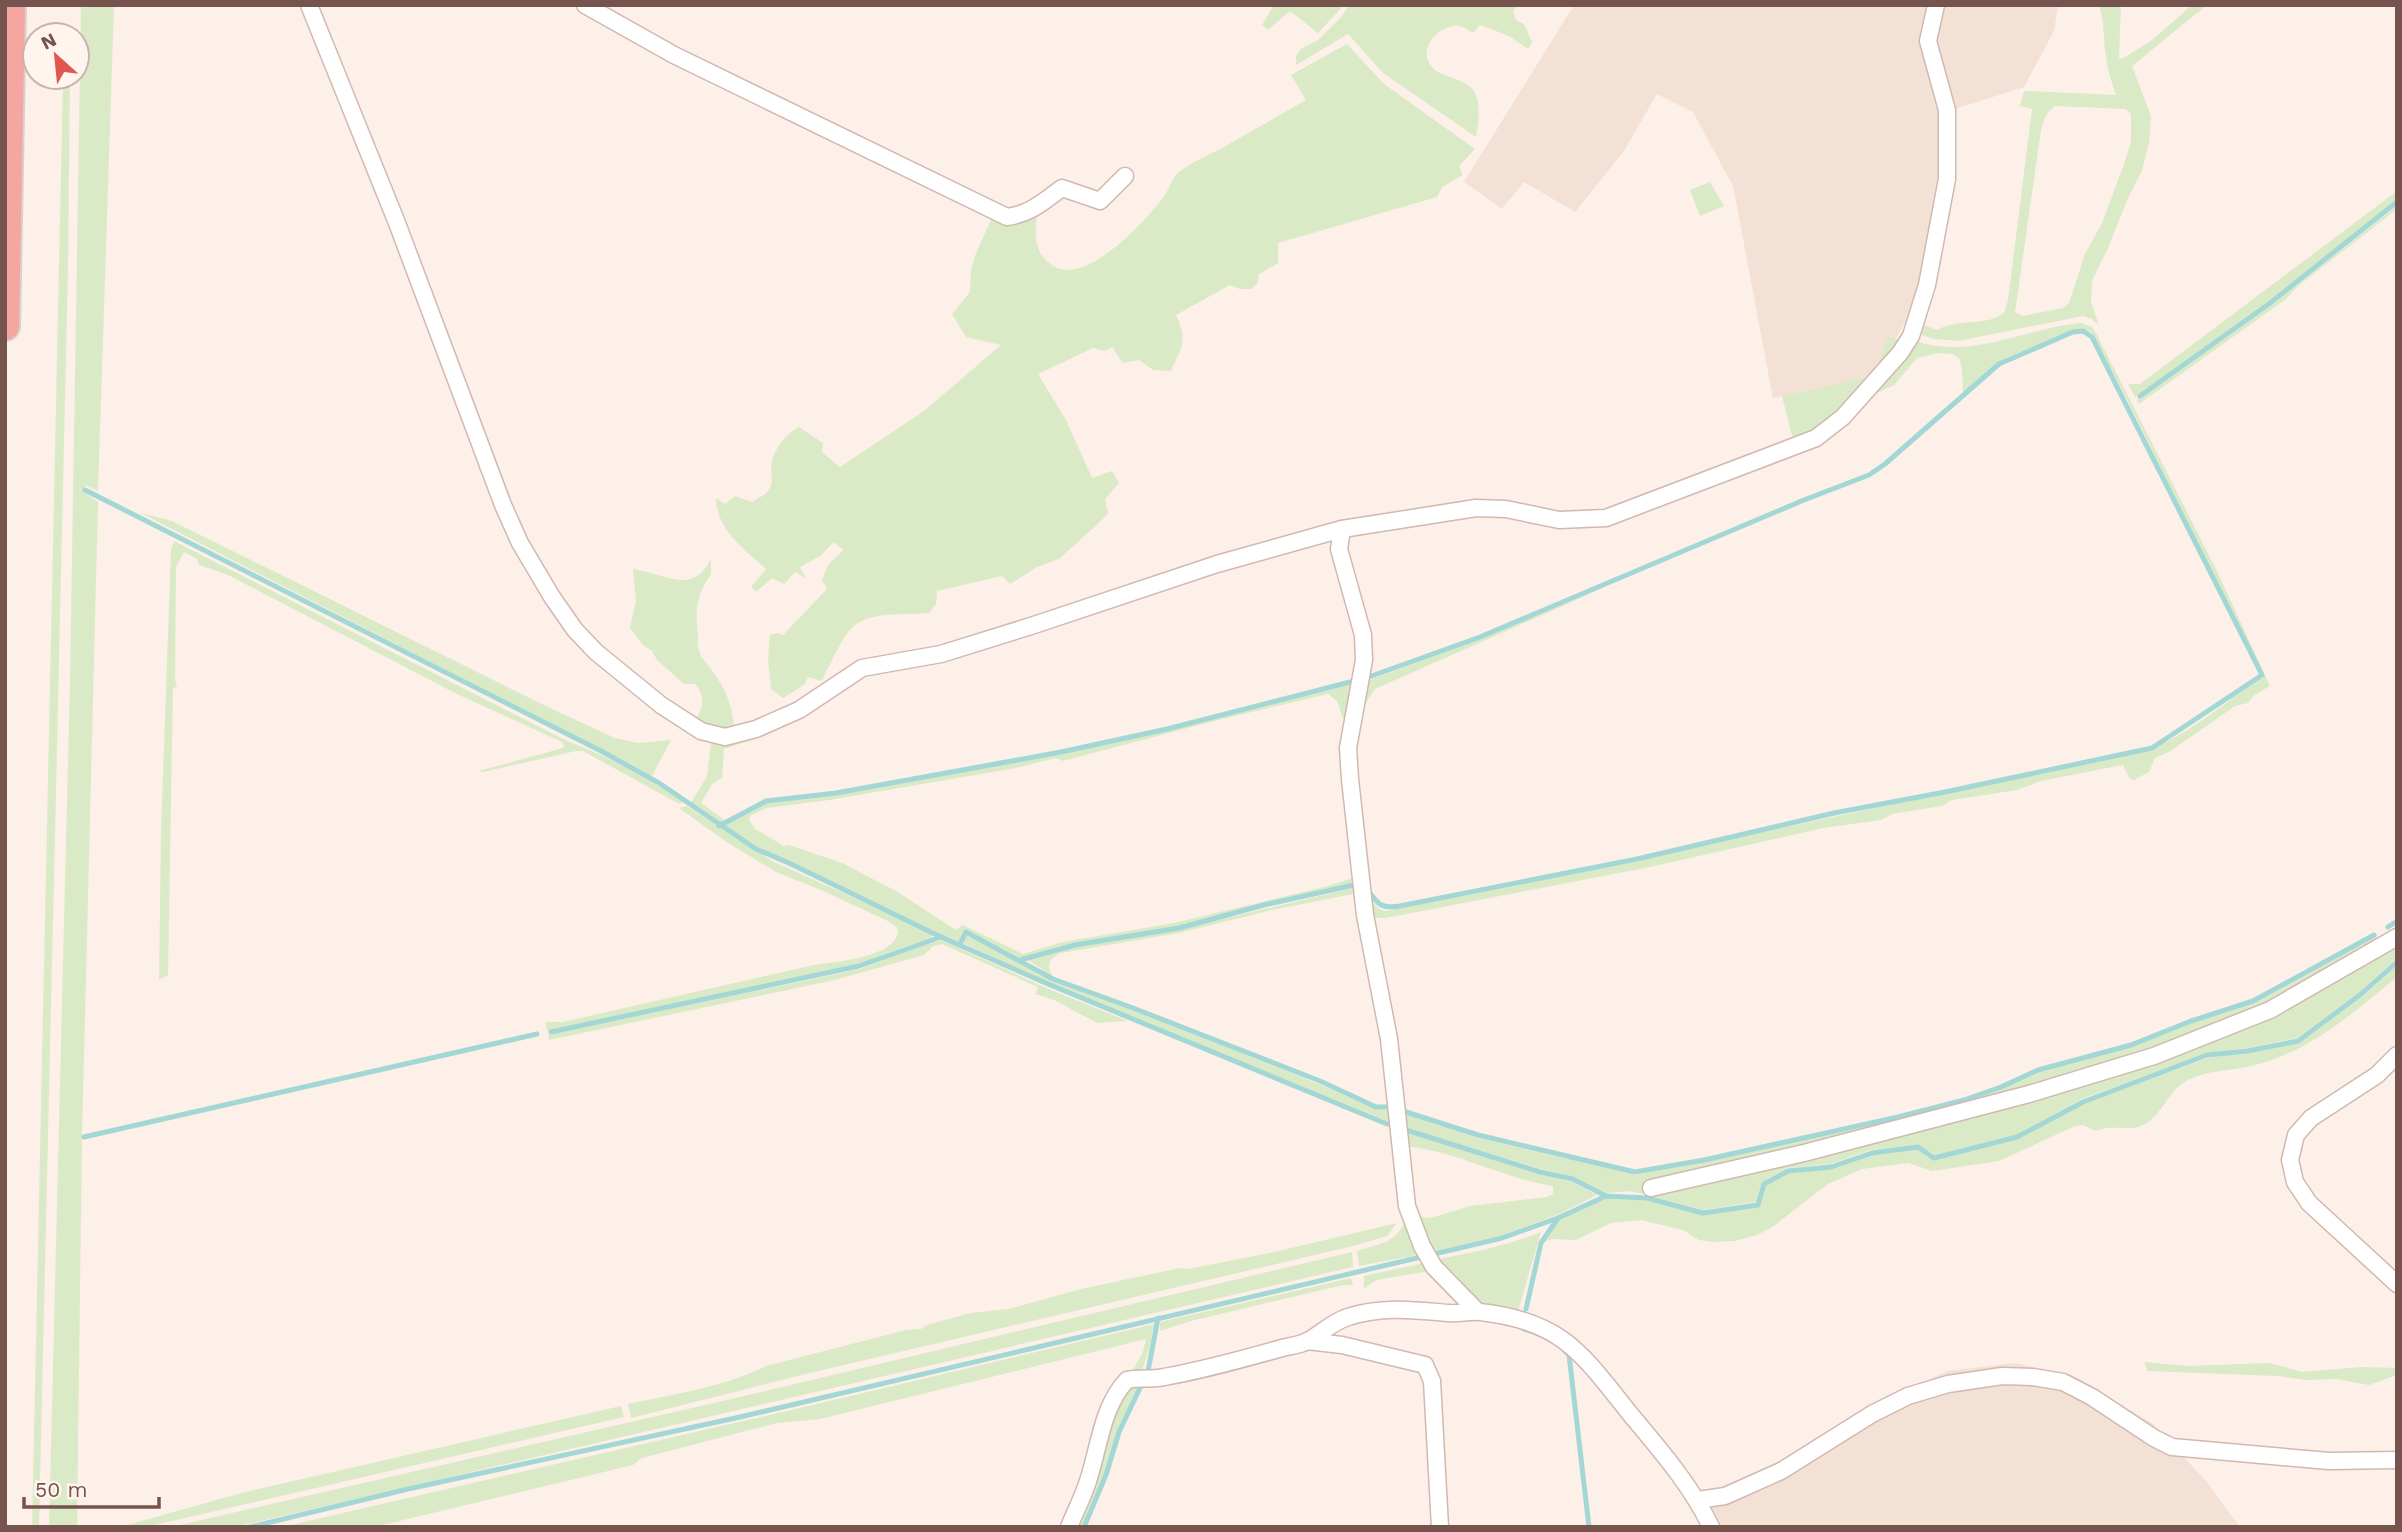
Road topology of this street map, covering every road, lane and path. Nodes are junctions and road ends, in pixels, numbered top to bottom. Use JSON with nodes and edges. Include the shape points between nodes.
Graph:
{"nodes":[{"id":1,"x":11,"y":5,"type":"edge"},
{"id":2,"x":309,"y":5,"type":"edge"},
{"id":3,"x":585,"y":5,"type":"edge"},
{"id":4,"x":1936,"y":5,"type":"edge"},
{"id":5,"x":1125,"y":176,"type":"dead end"},
{"id":6,"x":5,"y":326,"type":"edge"},
{"id":7,"x":1342,"y":529,"type":"junction"},
{"id":8,"x":2397,"y":937,"type":"edge"},
{"id":9,"x":2397,"y":1055,"type":"edge"},
{"id":10,"x":1651,"y":1188,"type":"dead end"},
{"id":11,"x":2397,"y":1284,"type":"edge"},
{"id":12,"x":1477,"y":1311,"type":"junction"},
{"id":13,"x":1307,"y":1341,"type":"junction"},
{"id":14,"x":2397,"y":1460,"type":"edge"},
{"id":15,"x":1698,"y":1500,"type":"junction"},
{"id":16,"x":1069,"y":1527,"type":"edge"},
{"id":17,"x":1440,"y":1527,"type":"edge"},
{"id":18,"x":1711,"y":1527,"type":"edge"}],
"edges":[{"from":1,"to":6,"type":"highway"},
{"from":2,"to":7,"type":"street","via":[[520,542],[552,597],[596,652],[701,731],[725,737],[756,729],[799,710],[862,668],[941,654],[1217,564]]},
{"from":3,"to":5,"type":"street","via":[[674,55],[1007,217],[1035,209],[1062,188],[1100,201]]},
{"from":4,"to":7,"type":"street","via":[[1928,41],[1947,110],[1947,179],[1927,285],[1911,336],[1900,354],[1843,417],[1816,438],[1606,518],[1559,520],[1476,508]]},
{"from":7,"to":12,"type":"street","via":[[1339,549],[1363,635],[1364,660],[1351,720],[1350,779],[1365,915],[1389,1039],[1407,1206],[1434,1267]]},
{"from":8,"to":10,"type":"street","via":[[2270,1010],[2154,1056],[2029,1094]]},
{"from":9,"to":11,"type":"street","via":[[2377,1075],[2311,1118],[2295,1135],[2290,1160],[2295,1182],[2309,1203]]},
{"from":12,"to":13,"type":"street","via":[[1378,1311],[1328,1325]]},
{"from":12,"to":15,"type":"street","via":[[1531,1322],[1580,1352]]},
{"from":13,"to":16,"type":"street","via":[[1204,1370],[1127,1380],[1112,1402],[1088,1483]]},
{"from":13,"to":17,"type":"street","via":[[1425,1365],[1432,1381]]},
{"from":14,"to":15,"type":"street","via":[[2329,1461],[2172,1447],[2063,1382],[2002,1376],[1908,1396],[1782,1471],[1725,1496]]},
{"from":15,"to":18,"type":"street"}]}
